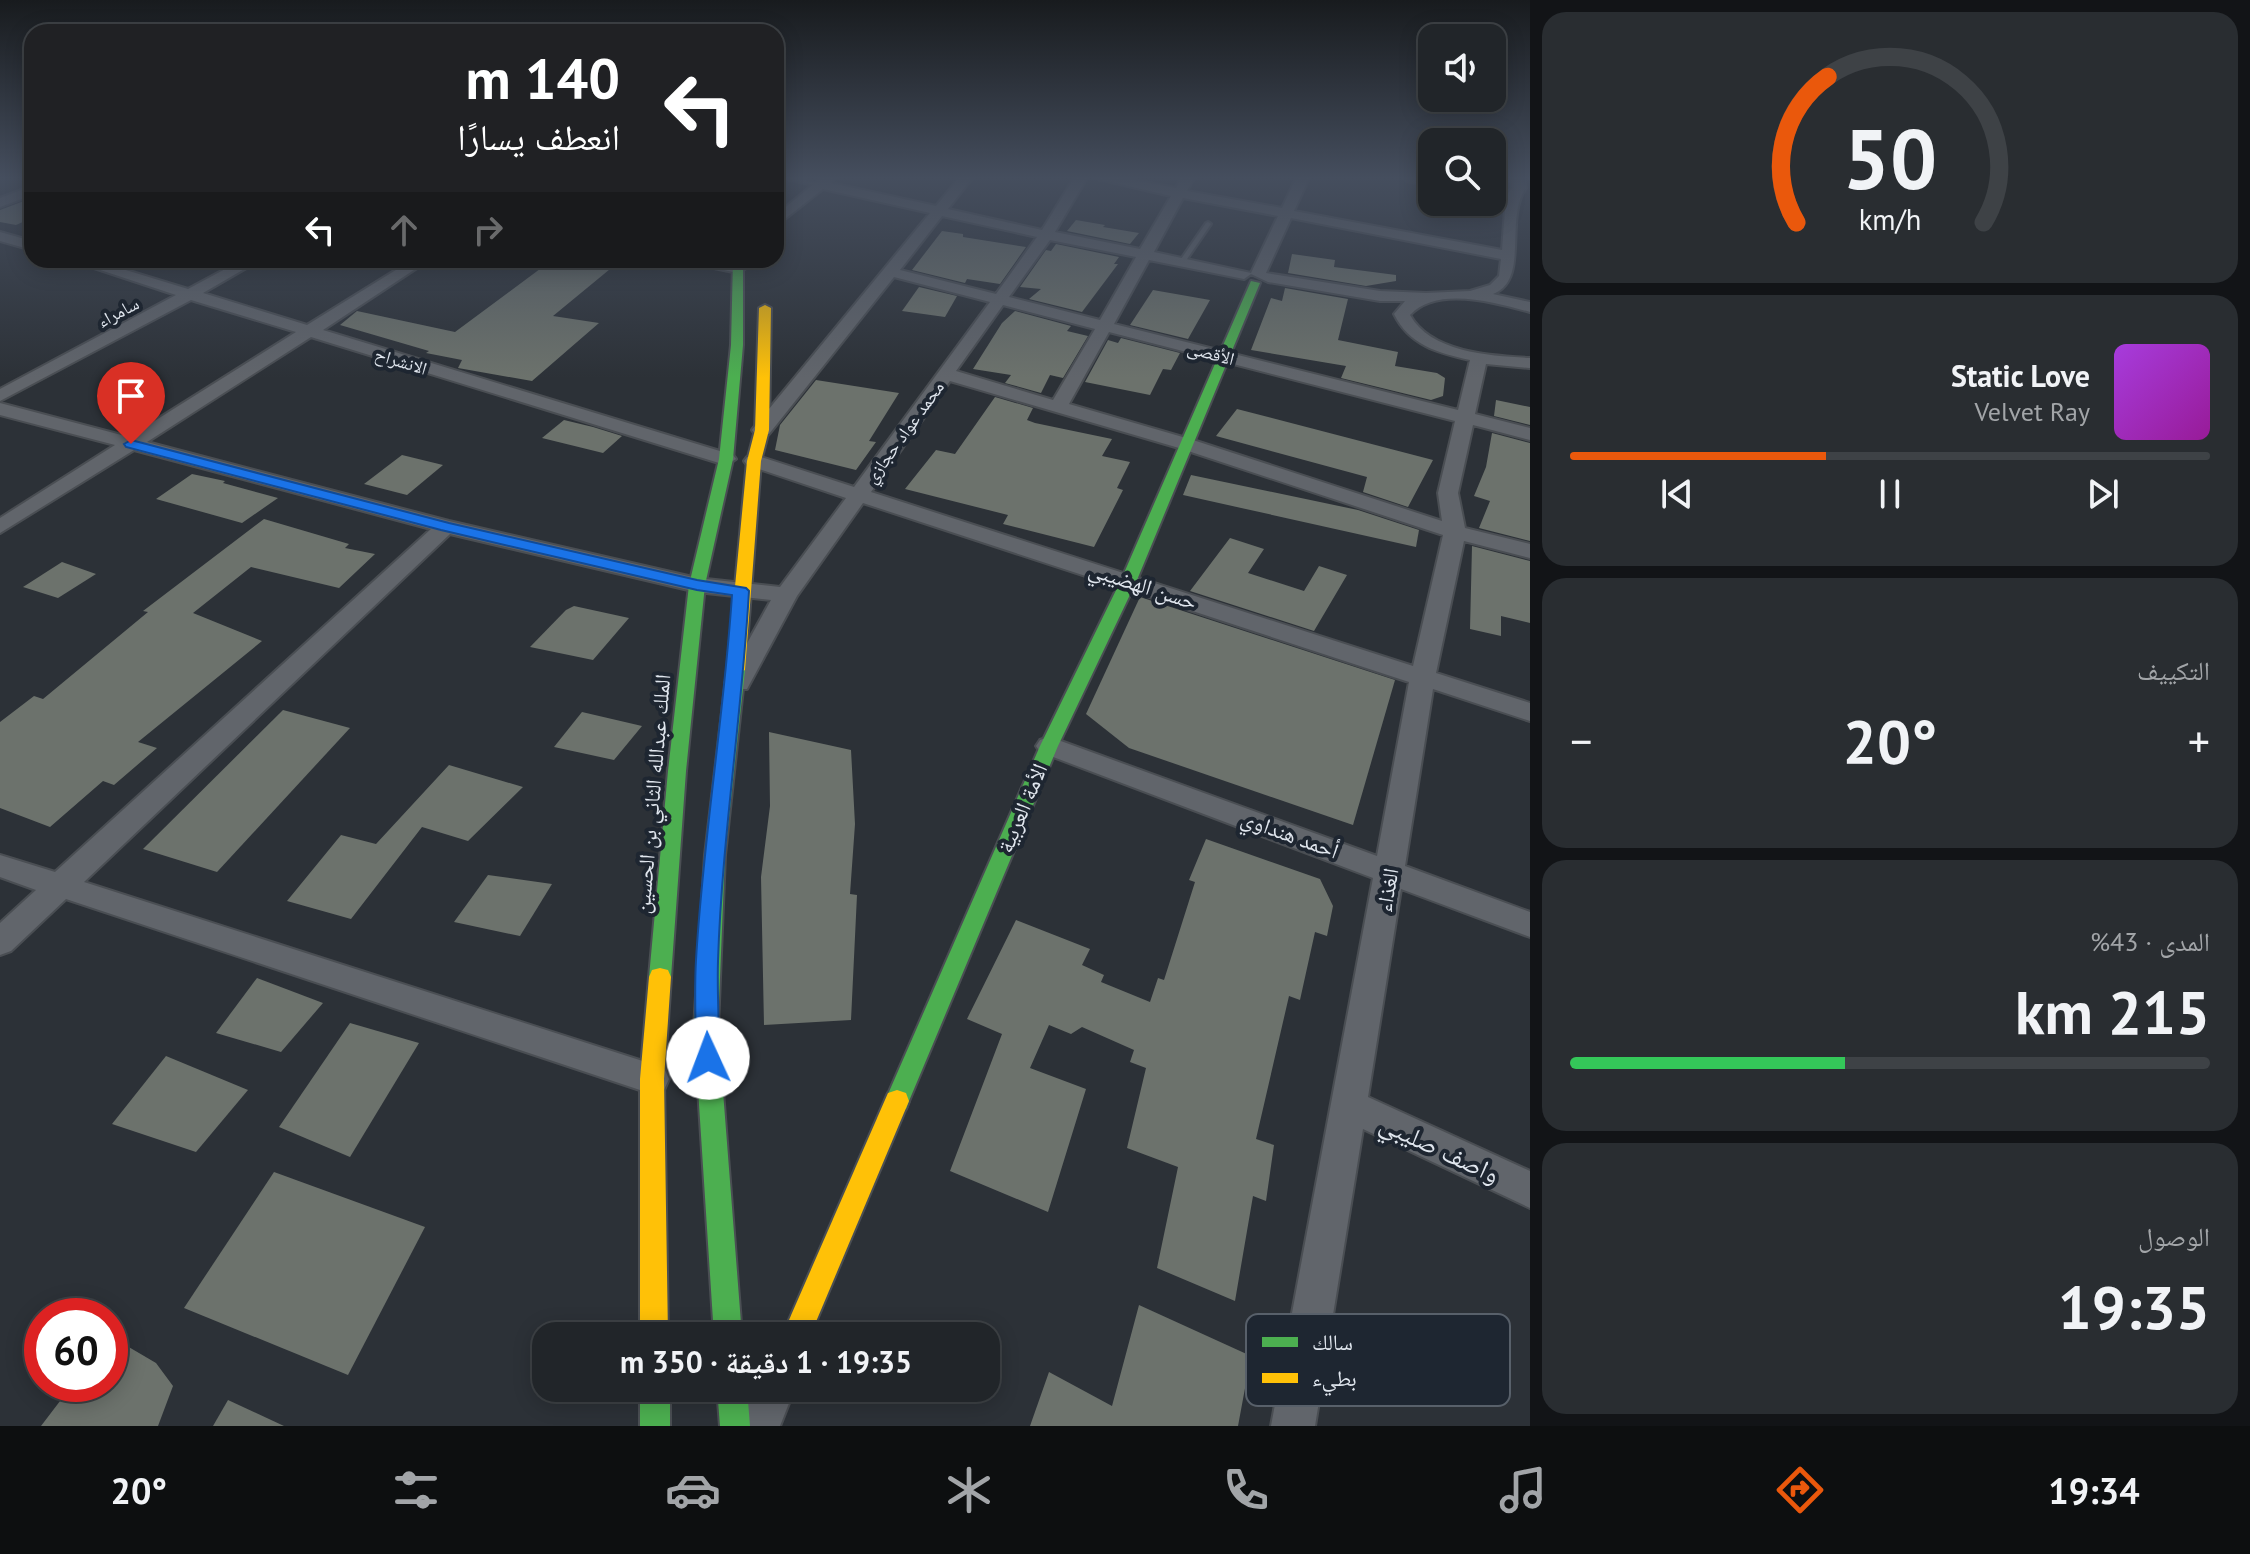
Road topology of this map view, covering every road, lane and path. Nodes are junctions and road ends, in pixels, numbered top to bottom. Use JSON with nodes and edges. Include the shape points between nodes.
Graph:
{"nodes":[{"id":1,"x":913,"y":245,"type":"edge"},
{"id":2,"x":1039,"y":245,"type":"edge"},
{"id":3,"x":1093,"y":245,"type":"edge"},
{"id":4,"x":1151,"y":245,"type":"edge"},
{"id":5,"x":1194,"y":245,"type":"edge"},
{"id":6,"x":1272,"y":245,"type":"edge"},
{"id":7,"x":1452,"y":245,"type":"edge"},
{"id":8,"x":1512,"y":245,"type":"edge"},
{"id":9,"x":1145,"y":255,"type":"junction"},
{"id":10,"x":1511,"y":256,"type":"junction"},
{"id":11,"x":1182,"y":262,"type":"junction"},
{"id":12,"x":103,"y":268,"type":"edge"},
{"id":13,"x":239,"y":268,"type":"edge"},
{"id":14,"x":409,"y":268,"type":"edge"},
{"id":15,"x":738,"y":268,"type":"edge"},
{"id":16,"x":891,"y":272,"type":"junction"},
{"id":17,"x":1258,"y":278,"type":"junction"},
{"id":18,"x":764,"y":288,"type":"dead end"},
{"id":19,"x":190,"y":296,"type":"junction"},
{"id":20,"x":1472,"y":296,"type":"junction"},
{"id":21,"x":1426,"y":298,"type":"junction"},
{"id":22,"x":999,"y":299,"type":"junction"},
{"id":23,"x":1530,"y":307,"type":"edge"},
{"id":24,"x":1404,"y":322,"type":"junction"},
{"id":25,"x":1104,"y":325,"type":"junction"},
{"id":26,"x":305,"y":332,"type":"junction"},
{"id":27,"x":1222,"y":356,"type":"junction"},
{"id":28,"x":1479,"y":358,"type":"junction"},
{"id":29,"x":1530,"y":363,"type":"edge"},
{"id":30,"x":946,"y":374,"type":"junction"},
{"id":31,"x":0,"y":396,"type":"edge"},
{"id":32,"x":1059,"y":406,"type":"junction"},
{"id":33,"x":0,"y":409,"type":"edge"},
{"id":34,"x":1465,"y":418,"type":"junction"},
{"id":35,"x":762,"y":430,"type":"junction"},
{"id":36,"x":1530,"y":434,"type":"edge"},
{"id":37,"x":131,"y":444,"type":"junction"},
{"id":38,"x":1186,"y":444,"type":"junction"},
{"id":39,"x":726,"y":459,"type":"junction"},
{"id":40,"x":754,"y":461,"type":"junction"},
{"id":41,"x":859,"y":495,"type":"junction"},
{"id":42,"x":0,"y":527,"type":"edge"},
{"id":43,"x":446,"y":527,"type":"junction"},
{"id":44,"x":1455,"y":532,"type":"junction"},
{"id":45,"x":1530,"y":551,"type":"edge"},
{"id":46,"x":1129,"y":580,"type":"junction"},
{"id":47,"x":697,"y":585,"type":"junction"},
{"id":48,"x":741,"y":591,"type":"junction"},
{"id":49,"x":786,"y":595,"type":"junction"},
{"id":50,"x":1423,"y":676,"type":"junction"},
{"id":51,"x":735,"y":689,"type":"junction"},
{"id":52,"x":1530,"y":712,"type":"edge"},
{"id":53,"x":1049,"y":746,"type":"junction"},
{"id":54,"x":0,"y":866,"type":"edge"},
{"id":55,"x":1390,"y":871,"type":"junction"},
{"id":56,"x":59,"y":886,"type":"junction"},
{"id":57,"x":1530,"y":925,"type":"edge"},
{"id":58,"x":0,"y":942,"type":"edge"},
{"id":59,"x":652,"y":1079,"type":"junction"},
{"id":60,"x":1349,"y":1105,"type":"junction"},
{"id":61,"x":1530,"y":1190,"type":"edge"},
{"id":62,"x":1313,"y":1314,"type":"edge"},
{"id":63,"x":654,"y":1322,"type":"edge"},
{"id":64,"x":727,"y":1322,"type":"edge"},
{"id":65,"x":802,"y":1322,"type":"edge"},
{"id":66,"x":655,"y":1402,"type":"edge"},
{"id":67,"x":733,"y":1402,"type":"edge"},
{"id":68,"x":768,"y":1402,"type":"edge"},
{"id":69,"x":1296,"y":1406,"type":"edge"},
{"id":70,"x":655,"y":1426,"type":"edge"},
{"id":71,"x":735,"y":1426,"type":"edge"},
{"id":72,"x":758,"y":1426,"type":"edge"},
{"id":73,"x":1293,"y":1426,"type":"edge"}],
"edges":[{"from":1,"to":16,"type":"street"},
{"from":2,"to":22,"type":"street","name":"محمد عواد حجازي"},
{"from":3,"to":9,"type":"street"},
{"from":4,"to":9,"type":"street"},
{"from":5,"to":11,"type":"lane"},
{"from":6,"to":17,"type":"street","name":"الأمة العربية"},
{"from":7,"to":10,"type":"street"},
{"from":8,"to":10,"type":"street"},
{"from":9,"to":11,"type":"street"},
{"from":9,"to":25,"type":"street"},
{"from":10,"to":20,"type":"street","via":[[1503,283]]},
{"from":11,"to":17,"type":"street"},
{"from":12,"to":19,"type":"street","name":"الانشراح"},
{"from":13,"to":19,"type":"street","name":"سامراء"},
{"from":14,"to":26,"type":"street"},
{"from":15,"to":39,"type":"main road","name":"الملك عبدالله الثاني بن الحسين"},
{"from":16,"to":22,"type":"street","name":"الأقصى"},
{"from":16,"to":35,"type":"street"},
{"from":17,"to":21,"type":"street"},
{"from":17,"to":24,"type":"street","via":[[1362,302]]},
{"from":17,"to":27,"type":"main road","name":"الأمة العربية"},
{"from":18,"to":35,"type":"main road"},
{"from":19,"to":26,"type":"street","name":"الانشراح"},
{"from":19,"to":31,"type":"street","name":"سامراء"},
{"from":20,"to":21,"type":"street"},
{"from":20,"to":23,"type":"street"},
{"from":21,"to":24,"type":"street","via":[[1405,307]]},
{"from":22,"to":25,"type":"street","name":"الأقصى"},
{"from":22,"to":30,"type":"street","name":"محمد عواد حجازي"},
{"from":24,"to":28,"type":"street","via":[[1444,348]]},
{"from":25,"to":27,"type":"street","name":"الأقصى"},
{"from":25,"to":32,"type":"street"},
{"from":26,"to":37,"type":"street"},
{"from":26,"to":39,"type":"street","name":"الانشراح"},
{"from":27,"to":34,"type":"street","name":"الأقصى"},
{"from":27,"to":38,"type":"main road","name":"الأمة العربية"},
{"from":28,"to":29,"type":"street"},
{"from":28,"to":34,"type":"street","name":"الغذاء"},
{"from":30,"to":32,"type":"street"},
{"from":30,"to":41,"type":"street","name":"محمد عواد حجازي"},
{"from":32,"to":38,"type":"street"},
{"from":33,"to":37,"type":"street"},
{"from":34,"to":36,"type":"street","name":"الأقصى"},
{"from":34,"to":44,"type":"street","name":"الغذاء","via":[[1448,493]]},
{"from":35,"to":40,"type":"main road"},
{"from":37,"to":42,"type":"street"},
{"from":37,"to":43,"type":"street"},
{"from":38,"to":44,"type":"street"},
{"from":38,"to":46,"type":"main road","name":"الأمة العربية"},
{"from":39,"to":47,"type":"main road","name":"الملك عبدالله الثاني بن الحسين"},
{"from":40,"to":41,"type":"street","name":"حسن الهضيبي"},
{"from":40,"to":48,"type":"main road"},
{"from":41,"to":46,"type":"street","name":"حسن الهضيبي"},
{"from":41,"to":49,"type":"street","name":"محمد عواد حجازي"},
{"from":43,"to":47,"type":"street"},
{"from":43,"to":56,"type":"street"},
{"from":44,"to":45,"type":"street"},
{"from":44,"to":50,"type":"street","name":"الغذاء"},
{"from":46,"to":50,"type":"street","name":"حسن الهضيبي"},
{"from":46,"to":53,"type":"main road","name":"الأمة العربية"},
{"from":47,"to":48,"type":"street"},
{"from":47,"to":59,"type":"main road","name":"الملك عبدالله الثاني بن الحسين"},
{"from":48,"to":49,"type":"street"},
{"from":48,"to":51,"type":"main road"},
{"from":49,"to":51,"type":"street","name":"محمد عواد حجازي"},
{"from":50,"to":52,"type":"street","name":"حسن الهضيبي"},
{"from":50,"to":55,"type":"street","name":"الغذاء"},
{"from":51,"to":64,"type":"main road","via":[[715,855],[706,1027]]},
{"from":53,"to":55,"type":"street","name":"أحمد هنداوي"},
{"from":53,"to":65,"type":"main road","name":"الأمة العربية"},
{"from":54,"to":56,"type":"street"},
{"from":55,"to":57,"type":"street","name":"أحمد هنداوي"},
{"from":55,"to":60,"type":"street","name":"الغذاء"},
{"from":56,"to":58,"type":"street"},
{"from":56,"to":59,"type":"street"},
{"from":59,"to":63,"type":"main road","name":"الملك عبدالله الثاني بن الحسين"},
{"from":60,"to":61,"type":"street","name":"واصف صليبي"},
{"from":60,"to":62,"type":"street","name":"الغذاء"},
{"from":66,"to":70,"type":"main road"},
{"from":67,"to":71,"type":"main road"},
{"from":68,"to":72,"type":"street"},
{"from":69,"to":73,"type":"street","name":"الغذاء"}]}
